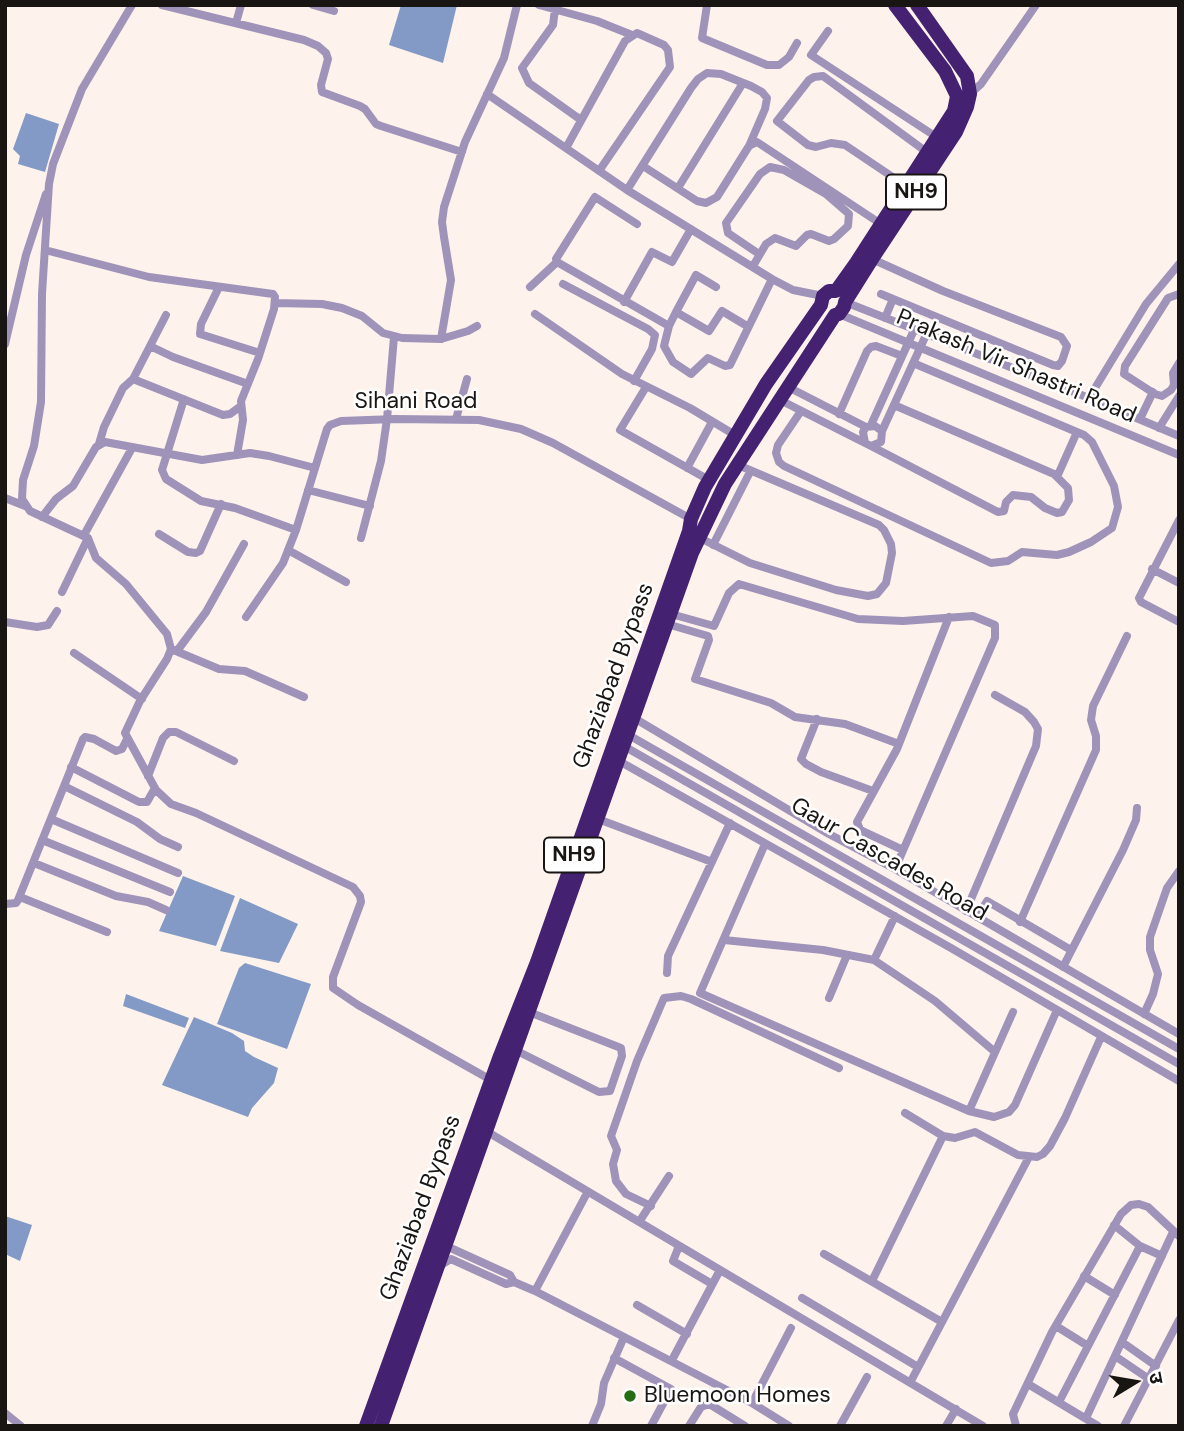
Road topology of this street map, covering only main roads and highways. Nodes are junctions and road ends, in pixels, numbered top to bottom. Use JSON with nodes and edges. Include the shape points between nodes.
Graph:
{"nodes":[{"id":1,"x":895,"y":5,"type":"edge"},
{"id":2,"x":918,"y":5,"type":"edge"},
{"id":3,"x":833,"y":304,"type":"junction"},
{"id":4,"x":622,"y":738,"type":"junction"},
{"id":5,"x":439,"y":1243,"type":"junction"},
{"id":6,"x":393,"y":1370,"type":"junction"},
{"id":7,"x":366,"y":1426,"type":"edge"},
{"id":8,"x":381,"y":1426,"type":"edge"}],
"edges":[{"from":1,"to":3,"type":"highway","name":"Ghaziabad Bypass","number":"NH9","via":[[945,71],[955,91],[954,111]]},
{"from":2,"to":3,"type":"highway","name":"Ghaziabad Bypass","number":"NH9","via":[[967,76],[970,94],[956,132],[872,259]]},
{"from":3,"to":4,"type":"highway","name":"Ghaziabad Bypass","number":"NH9","via":[[744,468],[725,484],[699,538],[634,718]]},
{"from":3,"to":4,"type":"highway","name":"Ghaziabad Bypass","number":"NH9","via":[[766,384],[709,480],[691,520]]},
{"from":4,"to":5,"type":"highway","name":"Ghaziabad Bypass","number":"NH9","via":[[491,1080]]},
{"from":4,"to":5,"type":"highway","name":"Ghaziabad Bypass","number":"NH9","via":[[619,761],[516,1050]]},
{"from":5,"to":6,"type":"highway","name":"Ghaziabad Bypass","number":"NH9"},
{"from":5,"to":6,"type":"highway","name":"Ghaziabad Bypass","number":"NH9","via":[[438,1267]]},
{"from":6,"to":7,"type":"highway","name":"Ghaziabad Bypass","number":"NH9"},
{"from":6,"to":8,"type":"highway","name":"Ghaziabad Bypass","number":"NH9"}]}
